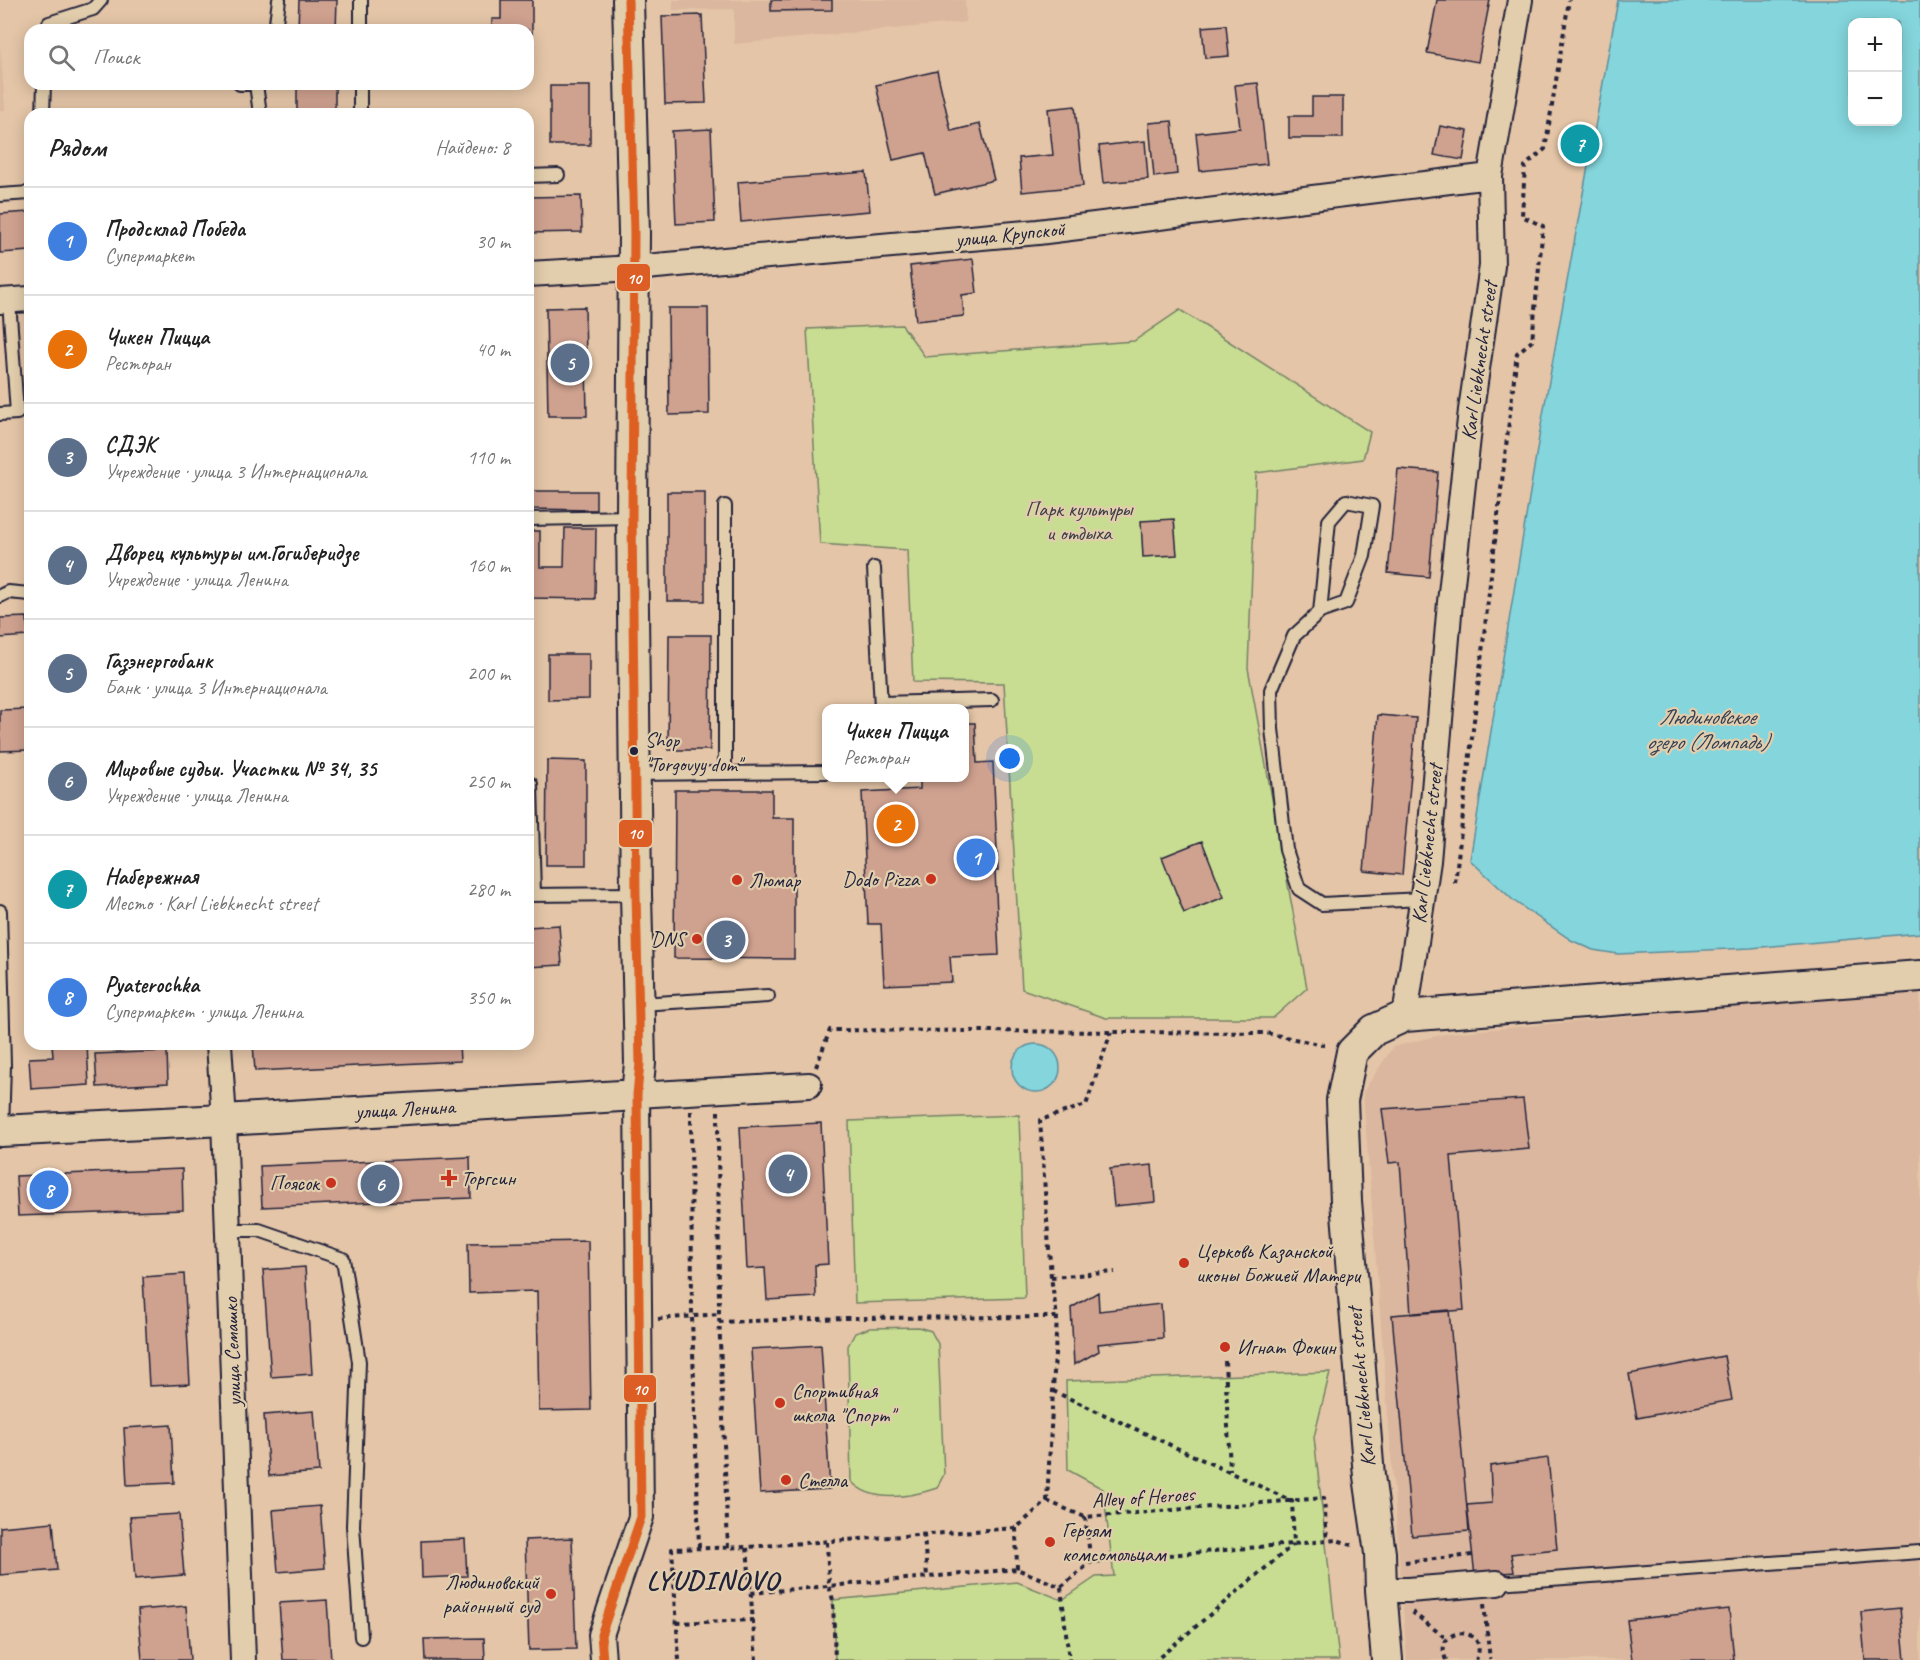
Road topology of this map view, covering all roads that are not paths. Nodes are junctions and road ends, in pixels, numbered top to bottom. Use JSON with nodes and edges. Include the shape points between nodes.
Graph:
{"nodes":[{"id":1,"x":100,"y":0,"type":"edge"},
{"id":2,"x":279,"y":0,"type":"edge"},
{"id":3,"x":361,"y":0,"type":"edge"},
{"id":4,"x":628,"y":0,"type":"edge"},
{"id":5,"x":1520,"y":0,"type":"edge"},
{"id":6,"x":49,"y":24,"type":"edge"},
{"id":7,"x":276,"y":24,"type":"edge"},
{"id":8,"x":361,"y":24,"type":"edge"},
{"id":9,"x":44,"y":90,"type":"edge"},
{"id":10,"x":257,"y":90,"type":"edge"},
{"id":11,"x":360,"y":90,"type":"edge"},
{"id":12,"x":43,"y":108,"type":"edge"},
{"id":13,"x":259,"y":108,"type":"edge"},
{"id":14,"x":360,"y":108,"type":"edge"},
{"id":15,"x":558,"y":175,"type":"dead end"},
{"id":16,"x":534,"y":176,"type":"edge"},
{"id":17,"x":1490,"y":176,"type":"junction"},
{"id":18,"x":24,"y":193,"type":"edge"},
{"id":19,"x":0,"y":195,"type":"edge"},
{"id":20,"x":634,"y":268,"type":"junction"},
{"id":21,"x":534,"y":273,"type":"edge"},
{"id":22,"x":13,"y":301,"type":"edge"},
{"id":23,"x":0,"y":414,"type":"edge"},
{"id":24,"x":725,"y":506,"type":"dead end"},
{"id":25,"x":632,"y":516,"type":"junction"},
{"id":26,"x":534,"y":519,"type":"edge"},
{"id":27,"x":874,"y":568,"type":"dead end"},
{"id":28,"x":24,"y":593,"type":"edge"},
{"id":29,"x":0,"y":596,"type":"edge"},
{"id":30,"x":1320,"y":612,"type":"junction"},
{"id":31,"x":992,"y":700,"type":"dead end"},
{"id":32,"x":881,"y":704,"type":"edge"},
{"id":33,"x":918,"y":704,"type":"edge"},
{"id":34,"x":822,"y":772,"type":"edge"},
{"id":35,"x":725,"y":773,"type":"junction"},
{"id":36,"x":635,"y":774,"type":"junction"},
{"id":37,"x":636,"y":894,"type":"junction"},
{"id":38,"x":534,"y":895,"type":"edge"},
{"id":39,"x":1422,"y":899,"type":"junction"},
{"id":40,"x":0,"y":911,"type":"edge"},
{"id":41,"x":1920,"y":976,"type":"edge"},
{"id":42,"x":768,"y":996,"type":"dead end"},
{"id":43,"x":638,"y":1004,"type":"junction"},
{"id":44,"x":1406,"y":1016,"type":"junction"},
{"id":45,"x":219,"y":1050,"type":"edge"},
{"id":46,"x":809,"y":1085,"type":"road end"},
{"id":47,"x":637,"y":1095,"type":"junction"},
{"id":48,"x":224,"y":1120,"type":"junction"},
{"id":49,"x":1,"y":1131,"type":"edge"},
{"id":50,"x":227,"y":1230,"type":"junction"},
{"id":51,"x":1920,"y":1552,"type":"edge"},
{"id":52,"x":1497,"y":1583,"type":"joint"},
{"id":53,"x":1381,"y":1590,"type":"junction"},
{"id":54,"x":361,"y":1637,"type":"dead end"},
{"id":55,"x":243,"y":1660,"type":"edge"},
{"id":56,"x":603,"y":1660,"type":"edge"},
{"id":57,"x":1387,"y":1660,"type":"edge"}],
"edges":[{"from":1,"to":6,"type":"lane","via":[[93,9]]},
{"from":2,"to":7,"type":"lane"},
{"from":3,"to":8,"type":"lane"},
{"from":4,"to":20,"type":"street"},
{"from":5,"to":17,"type":"street","name":"Karl Liebknecht street"},
{"from":9,"to":12,"type":"lane"},
{"from":10,"to":13,"type":"lane"},
{"from":11,"to":14,"type":"lane"},
{"from":15,"to":16,"type":"lane"},
{"from":17,"to":20,"type":"street","name":"улица Крупской","via":[[1038,232]]},
{"from":17,"to":39,"type":"street","name":"Karl Liebknecht street","via":[[1492,266],[1471,410]]},
{"from":18,"to":19,"type":"lane"},
{"from":20,"to":21,"type":"street","name":"улица Крупской"},
{"from":20,"to":25,"type":"street"},
{"from":22,"to":23,"type":"lane","via":[[17,413]]},
{"from":24,"to":35,"type":"lane"},
{"from":25,"to":26,"type":"lane"},
{"from":25,"to":36,"type":"street"},
{"from":27,"to":32,"type":"lane"},
{"from":28,"to":29,"type":"lane","via":[[8,592]]},
{"from":30,"to":30,"type":"lane","via":[[1346,603],[1364,556],[1372,506],[1346,501],[1329,521]]},
{"from":30,"to":39,"type":"lane","via":[[1294,636],[1271,690],[1286,849],[1299,889],[1322,904]]},
{"from":31,"to":33,"type":"lane"},
{"from":34,"to":35,"type":"lane"},
{"from":35,"to":36,"type":"lane"},
{"from":36,"to":37,"type":"street"},
{"from":37,"to":38,"type":"lane"},
{"from":37,"to":43,"type":"street"},
{"from":39,"to":44,"type":"street","name":"Karl Liebknecht street"},
{"from":40,"to":49,"type":"lane","via":[[4,1065]]},
{"from":41,"to":44,"type":"street"},
{"from":42,"to":43,"type":"lane"},
{"from":43,"to":47,"type":"street"},
{"from":44,"to":53,"type":"street","name":"Karl Liebknecht street","via":[[1374,1030],[1352,1052],[1342,1100],[1346,1201]]},
{"from":45,"to":48,"type":"street","name":"улица Семашко"},
{"from":46,"to":47,"type":"street","name":"улица Ленина"},
{"from":47,"to":48,"type":"street","name":"улица Ленина"},
{"from":47,"to":56,"type":"street","via":[[641,1517],[601,1635]]},
{"from":48,"to":49,"type":"street","name":"улица Ленина"},
{"from":48,"to":50,"type":"street","name":"улица Семашко"},
{"from":50,"to":54,"type":"lane","via":[[259,1230],[343,1259],[359,1362],[353,1526]]},
{"from":50,"to":55,"type":"street","name":"улица Семашко"},
{"from":51,"to":52,"type":"lane"},
{"from":52,"to":53,"type":"street"},
{"from":53,"to":57,"type":"street","name":"Karl Liebknecht street"}]}
